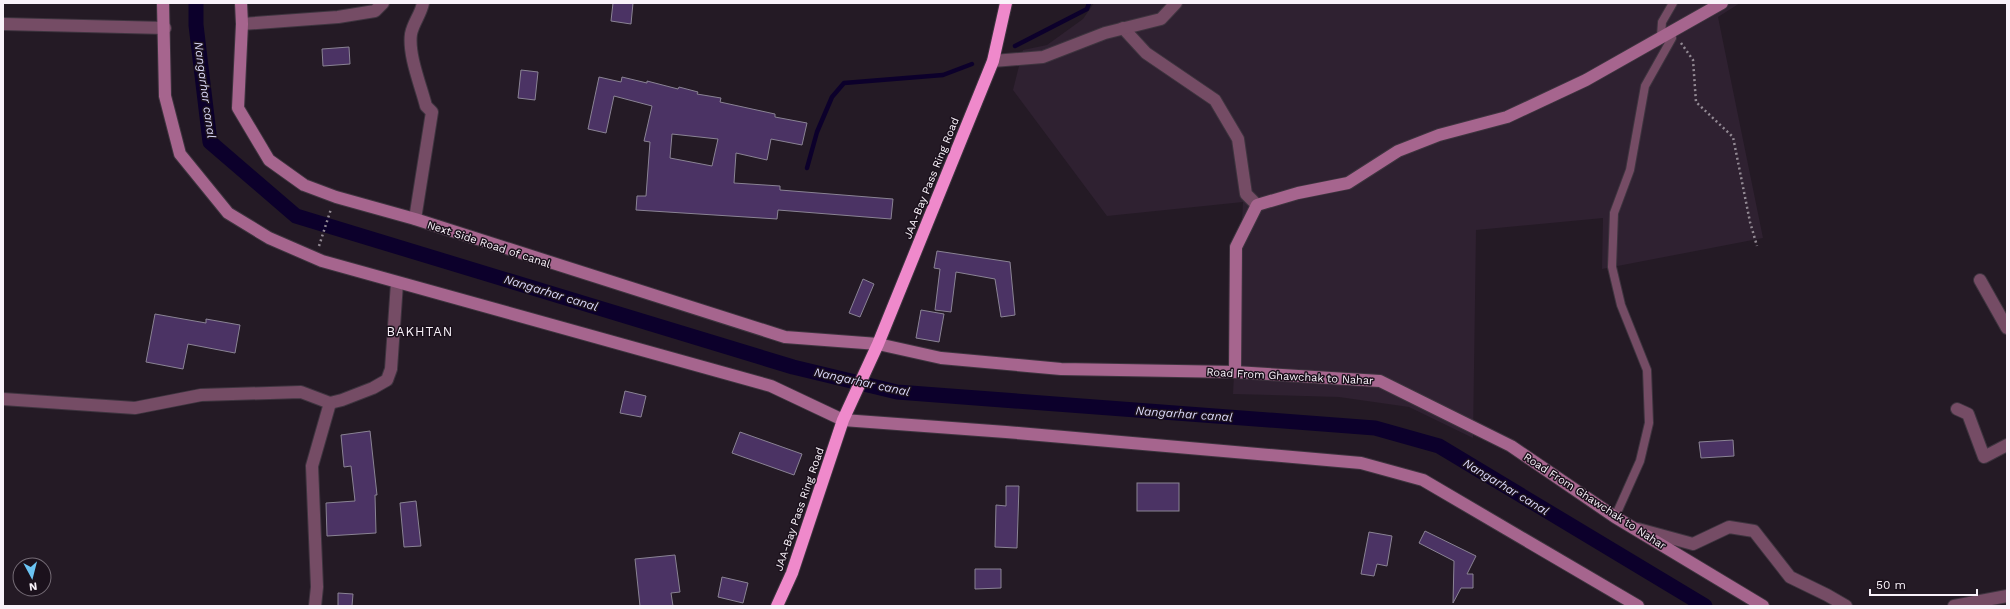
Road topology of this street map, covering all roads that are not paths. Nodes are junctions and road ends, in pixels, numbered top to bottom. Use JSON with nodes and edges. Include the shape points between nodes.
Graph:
{"nodes":[{"id":1,"x":163,"y":3,"type":"edge"},
{"id":2,"x":240,"y":3,"type":"edge"},
{"id":3,"x":383,"y":3,"type":"edge"},
{"id":4,"x":423,"y":3,"type":"edge"},
{"id":5,"x":1006,"y":3,"type":"edge"},
{"id":6,"x":1176,"y":3,"type":"edge"},
{"id":7,"x":1673,"y":3,"type":"edge"},
{"id":8,"x":1722,"y":3,"type":"edge"},
{"id":9,"x":3,"y":24,"type":"edge"},
{"id":10,"x":242,"y":24,"type":"junction"},
{"id":11,"x":165,"y":28,"type":"junction"},
{"id":12,"x":1123,"y":28,"type":"junction"},
{"id":13,"x":1667,"y":37,"type":"junction"},
{"id":14,"x":993,"y":60,"type":"junction"},
{"id":15,"x":1256,"y":205,"type":"junction"},
{"id":16,"x":415,"y":219,"type":"junction"},
{"id":17,"x":1980,"y":280,"type":"dead end"},
{"id":18,"x":397,"y":283,"type":"junction"},
{"id":19,"x":2007,"y":328,"type":"edge"},
{"id":20,"x":878,"y":344,"type":"junction"},
{"id":21,"x":1235,"y":372,"type":"junction"},
{"id":22,"x":3,"y":399,"type":"edge"},
{"id":23,"x":330,"y":403,"type":"junction"},
{"id":24,"x":1957,"y":409,"type":"dead end"},
{"id":25,"x":843,"y":420,"type":"junction"},
{"id":26,"x":2007,"y":445,"type":"edge"},
{"id":27,"x":1615,"y":517,"type":"junction"},
{"id":28,"x":1635,"y":528,"type":"junction"},
{"id":29,"x":2007,"y":596,"type":"edge"},
{"id":30,"x":315,"y":606,"type":"edge"},
{"id":31,"x":777,"y":606,"type":"edge"},
{"id":32,"x":1638,"y":606,"type":"edge"},
{"id":33,"x":1763,"y":606,"type":"edge"},
{"id":34,"x":1846,"y":606,"type":"edge"},
{"id":35,"x":1954,"y":606,"type":"edge"}],
"edges":[{"from":1,"to":11,"type":"street"},
{"from":2,"to":10,"type":"street","name":"Next Side Road of canal"},
{"from":3,"to":10,"type":"street","via":[[375,11],[338,17]]},
{"from":4,"to":16,"type":"street","via":[[410,45],[426,106],[432,112]]},
{"from":5,"to":14,"type":"highway","name":"JAA-Bay Pass Ring Road"},
{"from":6,"to":12,"type":"street","via":[[1161,19]]},
{"from":7,"to":13,"type":"lane","via":[[1662,22]]},
{"from":8,"to":13,"type":"street"},
{"from":9,"to":11,"type":"street"},
{"from":10,"to":16,"type":"street","name":"Next Side Road of canal","via":[[238,108],[269,160],[304,185],[336,197]]},
{"from":11,"to":18,"type":"street","via":[[165,96],[180,154],[228,213],[269,238],[322,261]]},
{"from":12,"to":14,"type":"street","via":[[1043,58]]},
{"from":12,"to":15,"type":"street","via":[[1146,53],[1215,100],[1238,139],[1246,194]]},
{"from":13,"to":15,"type":"street","via":[[1507,117],[1439,135],[1398,151],[1348,183]]},
{"from":13,"to":27,"type":"lane","via":[[1645,86],[1630,170],[1614,213],[1612,267],[1621,305],[1647,370],[1649,423],[1640,461]]},
{"from":14,"to":20,"type":"highway","name":"JAA-Bay Pass Ring Road"},
{"from":15,"to":21,"type":"street","via":[[1236,247]]},
{"from":16,"to":20,"type":"street","name":"Next Side Road of canal","via":[[785,337]]},
{"from":17,"to":19,"type":"street"},
{"from":18,"to":23,"type":"street","via":[[391,369],[387,380],[373,388]]},
{"from":18,"to":25,"type":"street","via":[[771,386]]},
{"from":20,"to":21,"type":"street","name":"Road From Ghawchak to Nahar","via":[[941,358],[1061,369]]},
{"from":20,"to":25,"type":"highway","name":"JAA-Bay Pass Ring Road"},
{"from":21,"to":27,"type":"street","name":"Road From Ghawchak to Nahar","via":[[1380,381],[1511,446]]},
{"from":22,"to":23,"type":"street","via":[[135,408],[200,395],[301,392]]},
{"from":23,"to":30,"type":"street","via":[[312,466],[317,587]]},
{"from":24,"to":26,"type":"street","via":[[1968,414],[1984,457]]},
{"from":25,"to":31,"type":"highway","name":"JAA-Bay Pass Ring Road","via":[[792,573]]},
{"from":25,"to":32,"type":"street","via":[[1014,432],[1361,463],[1423,480]]},
{"from":27,"to":28,"type":"street","name":"Road From Ghawchak to Nahar"},
{"from":28,"to":33,"type":"street","name":"Road From Ghawchak to Nahar"},
{"from":28,"to":34,"type":"street","via":[[1693,544],[1729,527],[1754,531],[1790,577]]},
{"from":29,"to":35,"type":"street"}]}
